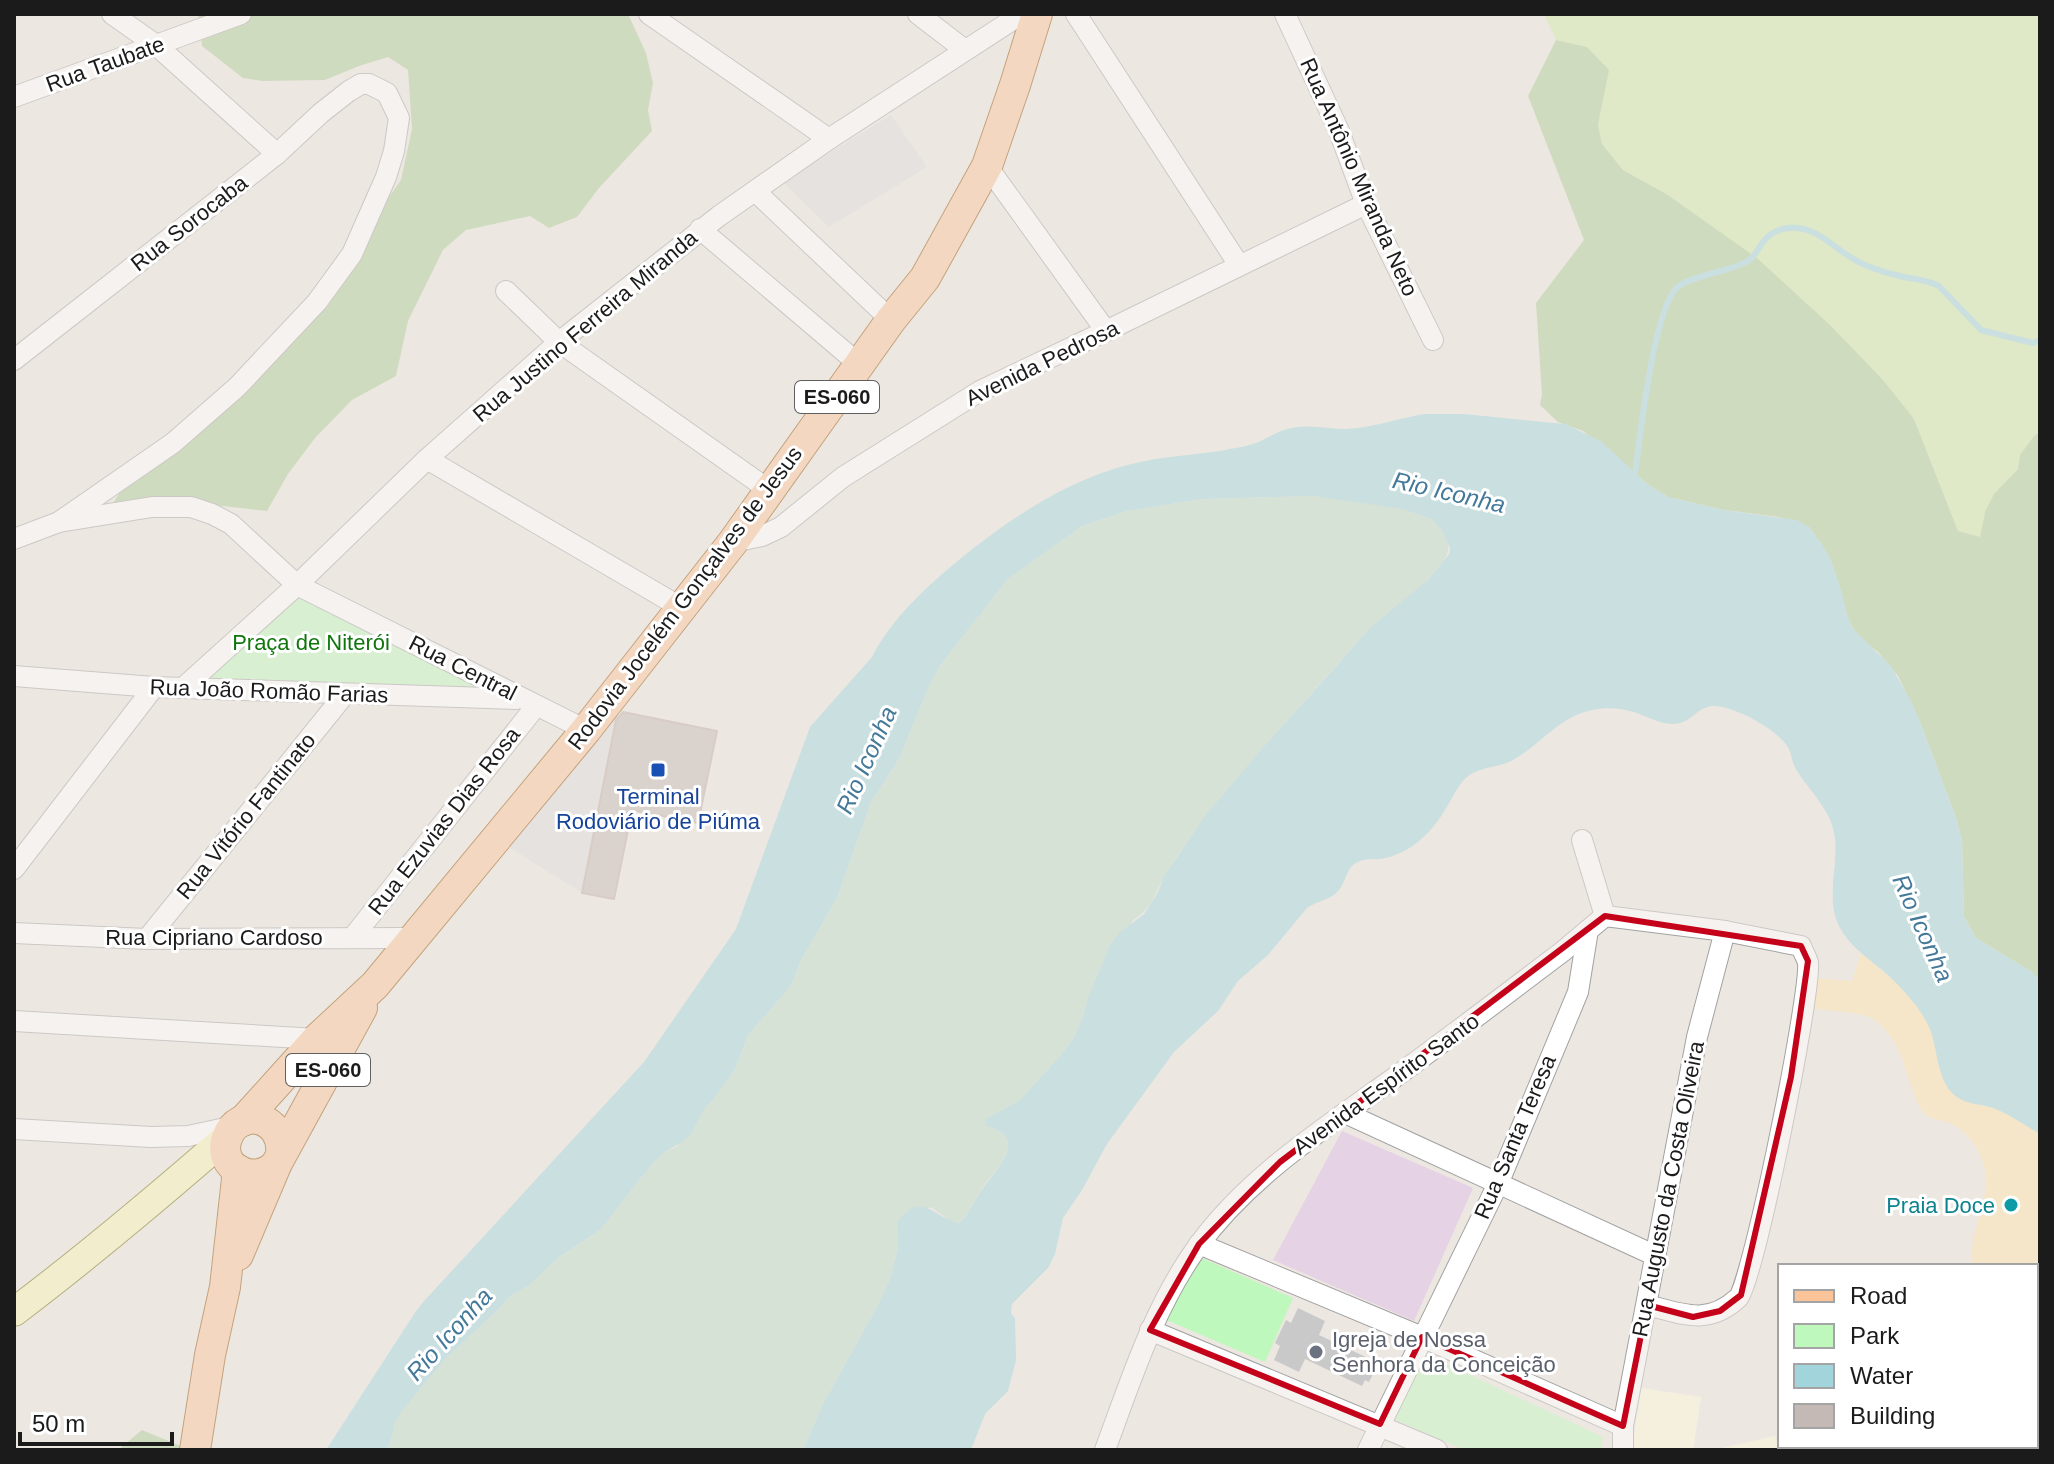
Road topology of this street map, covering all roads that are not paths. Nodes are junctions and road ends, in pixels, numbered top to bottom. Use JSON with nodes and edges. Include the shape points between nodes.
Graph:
{"nodes":[{"id":1,"x":112,"y":14,"type":"edge"},
{"id":2,"x":241,"y":14,"type":"edge"},
{"id":3,"x":649,"y":14,"type":"edge"},
{"id":4,"x":918,"y":14,"type":"edge"},
{"id":5,"x":1076,"y":14,"type":"edge"},
{"id":6,"x":1285,"y":14,"type":"edge"},
{"id":7,"x":1023,"y":15,"type":"edge"},
{"id":8,"x":156,"y":45,"type":"junction"},
{"id":9,"x":965,"y":50,"type":"junction"},
{"id":10,"x":14,"y":97,"type":"edge"},
{"id":11,"x":829,"y":139,"type":"junction"},
{"id":12,"x":277,"y":154,"type":"junction"},
{"id":13,"x":987,"y":166,"type":"junction"},
{"id":14,"x":756,"y":192,"type":"junction"},
{"id":15,"x":1366,"y":204,"type":"junction"},
{"id":16,"x":700,"y":229,"type":"junction"},
{"id":17,"x":1239,"y":265,"type":"junction"},
{"id":18,"x":506,"y":291,"type":"dead end"},
{"id":19,"x":891,"y":320,"type":"junction"},
{"id":20,"x":1106,"y":331,"type":"junction"},
{"id":21,"x":1433,"y":340,"type":"dead end"},
{"id":22,"x":559,"y":342,"type":"junction"},
{"id":23,"x":14,"y":360,"type":"edge"},
{"id":24,"x":860,"y":365,"type":"junction"},
{"id":25,"x":427,"y":459,"type":"junction"},
{"id":26,"x":769,"y":490,"type":"junction"},
{"id":27,"x":59,"y":522,"type":"junction"},
{"id":28,"x":14,"y":539,"type":"edge"},
{"id":29,"x":733,"y":542,"type":"junction"},
{"id":30,"x":297,"y":585,"type":"junction"},
{"id":31,"x":682,"y":608,"type":"junction"},
{"id":32,"x":14,"y":676,"type":"edge"},
{"id":33,"x":154,"y":687,"type":"junction"},
{"id":34,"x":183,"y":688,"type":"junction"},
{"id":35,"x":345,"y":694,"type":"junction"},
{"id":36,"x":531,"y":703,"type":"junction"},
{"id":37,"x":586,"y":730,"type":"junction"},
{"id":38,"x":1582,"y":840,"type":"dead end"},
{"id":39,"x":14,"y":869,"type":"edge"},
{"id":40,"x":1605,"y":916,"type":"junction"},
{"id":41,"x":1588,"y":930,"type":"junction"},
{"id":42,"x":1725,"y":931,"type":"junction"},
{"id":43,"x":14,"y":933,"type":"edge"},
{"id":44,"x":353,"y":937,"type":"junction"},
{"id":45,"x":413,"y":938,"type":"junction"},
{"id":46,"x":147,"y":939,"type":"junction"},
{"id":47,"x":375,"y":985,"type":"junction"},
{"id":48,"x":14,"y":1021,"type":"edge"},
{"id":49,"x":317,"y":1039,"type":"junction"},
{"id":50,"x":1345,"y":1113,"type":"junction"},
{"id":51,"x":14,"y":1129,"type":"edge"},
{"id":52,"x":235,"y":1143,"type":"junction"},
{"id":53,"x":279,"y":1159,"type":"junction"},
{"id":54,"x":1498,"y":1184,"type":"junction"},
{"id":55,"x":1199,"y":1244,"type":"junction"},
{"id":56,"x":1656,"y":1256,"type":"junction"},
{"id":57,"x":225,"y":1287,"type":"junction"},
{"id":58,"x":1647,"y":1305,"type":"junction"},
{"id":59,"x":14,"y":1312,"type":"edge"},
{"id":60,"x":1150,"y":1330,"type":"junction"},
{"id":61,"x":1422,"y":1337,"type":"junction"},
{"id":62,"x":1380,"y":1424,"type":"junction"},
{"id":63,"x":1623,"y":1426,"type":"junction"},
{"id":64,"x":195,"y":1450,"type":"edge"},
{"id":65,"x":1105,"y":1450,"type":"edge"},
{"id":66,"x":1368,"y":1450,"type":"edge"},
{"id":67,"x":1437,"y":1450,"type":"edge"},
{"id":68,"x":1623,"y":1450,"type":"edge"}],
"edges":[{"from":1,"to":8,"type":"street"},
{"from":2,"to":8,"type":"street","name":"Rua Taubate"},
{"from":3,"to":11,"type":"street"},
{"from":4,"to":9,"type":"street"},
{"from":5,"to":17,"type":"street"},
{"from":6,"to":15,"type":"street","name":"Rua Antônio Miranda Neto"},
{"from":7,"to":9,"type":"street","name":"Rua Justino Ferreira Miranda"},
{"from":7,"to":13,"type":"main road","name":"Rodovia Jocelém Gonçalves de Jesus","number":"ES-060","via":[[1015,85]]},
{"from":8,"to":10,"type":"street","name":"Rua Taubate"},
{"from":8,"to":12,"type":"street"},
{"from":9,"to":11,"type":"street","name":"Rua Justino Ferreira Miranda"},
{"from":11,"to":14,"type":"street","name":"Rua Justino Ferreira Miranda"},
{"from":12,"to":23,"type":"street","name":"Rua Sorocaba"},
{"from":12,"to":27,"type":"street","name":"Rua Sorocaba","via":[[361,84],[387,93],[399,118],[386,177],[352,254],[317,302],[237,387],[173,443]]},
{"from":13,"to":19,"type":"main road","name":"Rodovia Jocelém Gonçalves de Jesus","number":"ES-060","via":[[925,278]]},
{"from":13,"to":20,"type":"street"},
{"from":14,"to":16,"type":"street","name":"Rua Justino Ferreira Miranda"},
{"from":14,"to":19,"type":"street"},
{"from":15,"to":17,"type":"street","name":"Avenida Pedrosa"},
{"from":15,"to":21,"type":"street","name":"Rua Antônio Miranda Neto"},
{"from":16,"to":22,"type":"street","name":"Rua Justino Ferreira Miranda"},
{"from":16,"to":24,"type":"street"},
{"from":17,"to":20,"type":"street","name":"Avenida Pedrosa"},
{"from":18,"to":22,"type":"street"},
{"from":19,"to":24,"type":"main road","name":"Rodovia Jocelém Gonçalves de Jesus","number":"ES-060"},
{"from":20,"to":29,"type":"street","name":"Avenida Pedrosa","via":[[980,391],[843,477],[781,527]]},
{"from":22,"to":25,"type":"street","name":"Rua Justino Ferreira Miranda"},
{"from":22,"to":26,"type":"street"},
{"from":24,"to":26,"type":"main road","name":"Rodovia Jocelém Gonçalves de Jesus","number":"ES-060"},
{"from":25,"to":30,"type":"street","name":"Rua Justino Ferreira Miranda"},
{"from":25,"to":31,"type":"street"},
{"from":26,"to":29,"type":"main road","name":"Rodovia Jocelém Gonçalves de Jesus","number":"ES-060"},
{"from":27,"to":28,"type":"street"},
{"from":27,"to":30,"type":"street","name":"Rua Central","via":[[152,507],[191,507],[231,524]]},
{"from":29,"to":31,"type":"main road","name":"Rodovia Jocelém Gonçalves de Jesus","number":"ES-060"},
{"from":30,"to":34,"type":"street","name":"Rua Justino Ferreira Miranda"},
{"from":30,"to":36,"type":"street","name":"Rua Central"},
{"from":31,"to":37,"type":"main road","name":"Rodovia Jocelém Gonçalves de Jesus","number":"ES-060"},
{"from":32,"to":33,"type":"street","name":"Rua João Romão Farias"},
{"from":33,"to":34,"type":"street","name":"Rua João Romão Farias"},
{"from":33,"to":39,"type":"street"},
{"from":34,"to":35,"type":"street","name":"Rua João Romão Farias"},
{"from":35,"to":36,"type":"street","name":"Rua João Romão Farias"},
{"from":35,"to":46,"type":"street","name":"Rua Vitório Fantinato"},
{"from":36,"to":37,"type":"street","name":"Rua Central"},
{"from":36,"to":44,"type":"street","name":"Rua Ezuvias Dias Rosa"},
{"from":37,"to":45,"type":"main road","name":"Rodovia Jocelém Gonçalves de Jesus","number":"ES-060"},
{"from":38,"to":40,"type":"street"},
{"from":40,"to":41,"type":"street","name":"Avenida Espírito Santo"},
{"from":40,"to":42,"type":"street"},
{"from":41,"to":50,"type":"street","name":"Avenida Espírito Santo"},
{"from":41,"to":54,"type":"street","name":"Rua Santa Teresa","via":[[1578,992]]},
{"from":42,"to":56,"type":"street","name":"Rua Augusto da Costa Oliveira","via":[[1697,1037]]},
{"from":42,"to":58,"type":"street","via":[[1801,946],[1808,961],[1791,1077],[1741,1295],[1720,1311],[1693,1317]]},
{"from":43,"to":46,"type":"street","name":"Rua Cipriano Cardoso"},
{"from":44,"to":45,"type":"street","name":"Rua Cipriano Cardoso"},
{"from":44,"to":46,"type":"street","name":"Rua Cipriano Cardoso"},
{"from":45,"to":47,"type":"main road","name":"Rodovia Jocelém Gonçalves de Jesus","number":"ES-060"},
{"from":47,"to":49,"type":"main road","name":"Rodovia Jocelém Gonçalves de Jesus","number":"ES-060"},
{"from":47,"to":53,"type":"main road","name":"Rodovia Jocelém Gonçalves de Jesus","number":"ES-060"},
{"from":48,"to":49,"type":"street"},
{"from":49,"to":52,"type":"main road","name":"Rodovia Jocelém Gonçalves de Jesus","number":"ES-060"},
{"from":50,"to":54,"type":"street"},
{"from":50,"to":55,"type":"street","name":"Avenida Espírito Santo","via":[[1232,1204]]},
{"from":51,"to":52,"type":"street","via":[[188,1136]]},
{"from":52,"to":53,"type":"main road","via":[[246,1174],[265,1173]]},
{"from":52,"to":53,"type":"main road","via":[[259,1119],[268,1122],[280,1136]]},
{"from":52,"to":57,"type":"main road","name":"Rodovia Jocelém Gonçalves de Jesus","number":"ES-060"},
{"from":52,"to":59,"type":"main road","via":[[178,1180]]},
{"from":53,"to":57,"type":"main road","name":"Rodovia Jocelém Gonçalves de Jesus","number":"ES-060"},
{"from":54,"to":56,"type":"street"},
{"from":54,"to":61,"type":"street","name":"Rua Santa Teresa"},
{"from":55,"to":60,"type":"street","name":"Avenida Espírito Santo"},
{"from":55,"to":61,"type":"street"},
{"from":56,"to":58,"type":"street","name":"Rua Augusto da Costa Oliveira"},
{"from":57,"to":64,"type":"main road","name":"Rodovia Jocelém Gonçalves de Jesus","number":"ES-060"},
{"from":58,"to":63,"type":"street","name":"Rua Augusto da Costa Oliveira"},
{"from":60,"to":62,"type":"street"},
{"from":60,"to":65,"type":"street","name":"Avenida Espírito Santo"},
{"from":61,"to":62,"type":"street","name":"Rua Santa Teresa"},
{"from":61,"to":63,"type":"street"},
{"from":62,"to":66,"type":"street","name":"Rua Santa Teresa"},
{"from":62,"to":67,"type":"street"},
{"from":63,"to":68,"type":"street","name":"Rua Augusto da Costa Oliveira"}]}
